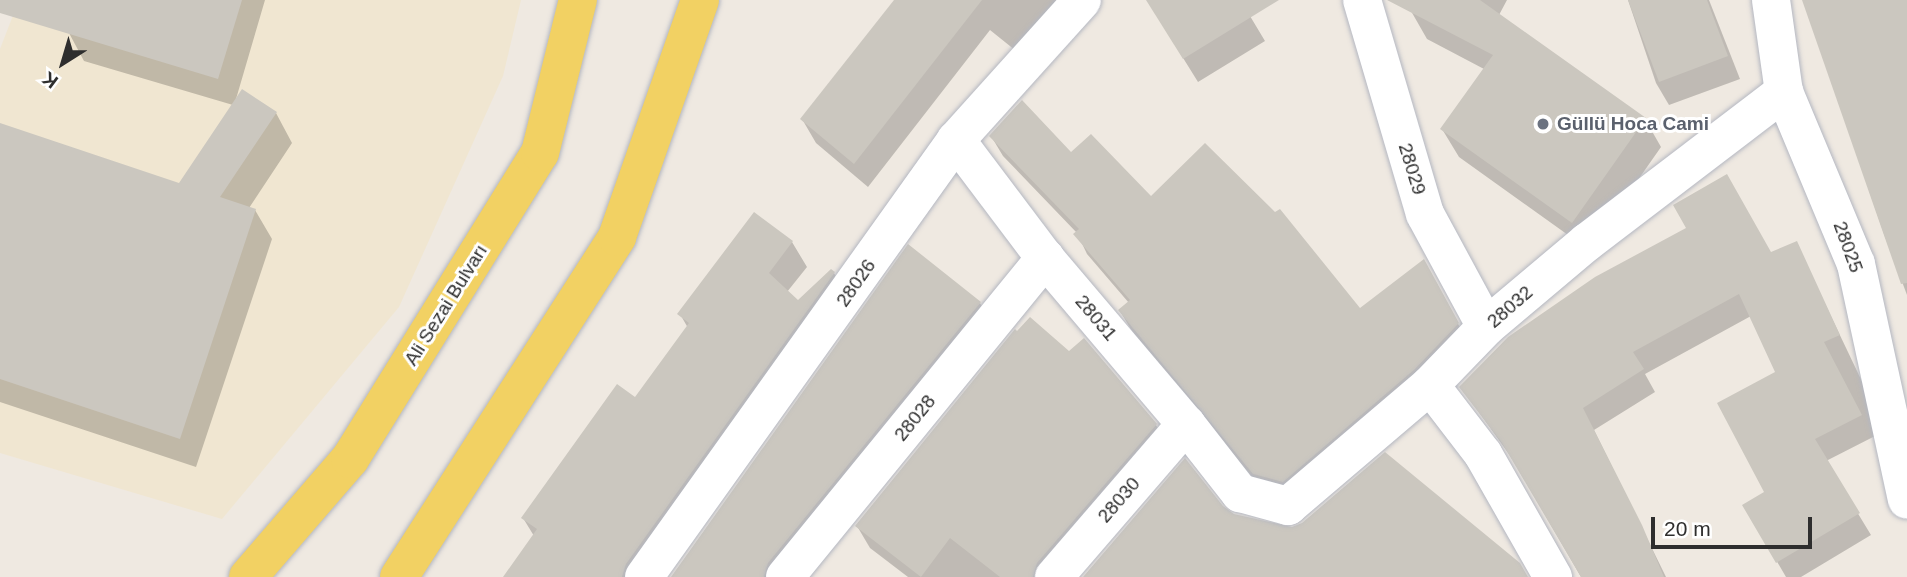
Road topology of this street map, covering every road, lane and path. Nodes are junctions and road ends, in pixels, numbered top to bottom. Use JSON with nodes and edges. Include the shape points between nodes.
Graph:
{"nodes":[{"id":1,"x":578,"y":0,"type":"edge"},
{"id":2,"x":700,"y":0,"type":"edge"},
{"id":3,"x":1082,"y":0,"type":"edge"},
{"id":4,"x":1362,"y":0,"type":"edge"},
{"id":5,"x":1771,"y":0,"type":"edge"},
{"id":6,"x":1784,"y":92,"type":"junction"},
{"id":7,"x":956,"y":140,"type":"junction"},
{"id":8,"x":1045,"y":258,"type":"junction"},
{"id":9,"x":1486,"y":327,"type":"junction"},
{"id":10,"x":1430,"y":384,"type":"junction"},
{"id":11,"x":1186,"y":424,"type":"junction"},
{"id":12,"x":1240,"y":493,"type":"joint"},
{"id":13,"x":1907,"y":500,"type":"edge"},
{"id":14,"x":248,"y":577,"type":"edge"},
{"id":15,"x":399,"y":577,"type":"edge"},
{"id":16,"x":644,"y":577,"type":"edge"},
{"id":17,"x":785,"y":577,"type":"edge"},
{"id":18,"x":1054,"y":577,"type":"edge"},
{"id":19,"x":1553,"y":577,"type":"edge"}],
"edges":[{"from":1,"to":14,"type":"main road","name":"Ali Sezai Bulvarı","via":[[540,153],[350,458]]},
{"from":2,"to":15,"type":"main road","via":[[617,237]]},
{"from":3,"to":7,"type":"street","name":"28026"},
{"from":4,"to":9,"type":"street","name":"28029","via":[[1425,214]]},
{"from":5,"to":6,"type":"street","name":"28025"},
{"from":6,"to":9,"type":"street","name":"28032","via":[[1587,242]]},
{"from":6,"to":13,"type":"street","name":"28025","via":[[1856,264]]},
{"from":7,"to":8,"type":"street","name":"28031"},
{"from":7,"to":16,"type":"street","name":"28026"},
{"from":8,"to":11,"type":"street","name":"28031"},
{"from":8,"to":17,"type":"street","name":"28028"},
{"from":9,"to":10,"type":"street","name":"28032"},
{"from":10,"to":12,"type":"street","name":"28032","via":[[1287,506]]},
{"from":10,"to":19,"type":"street","via":[[1483,454]]},
{"from":11,"to":12,"type":"street","name":"28031"},
{"from":11,"to":18,"type":"street","name":"28030"}]}
